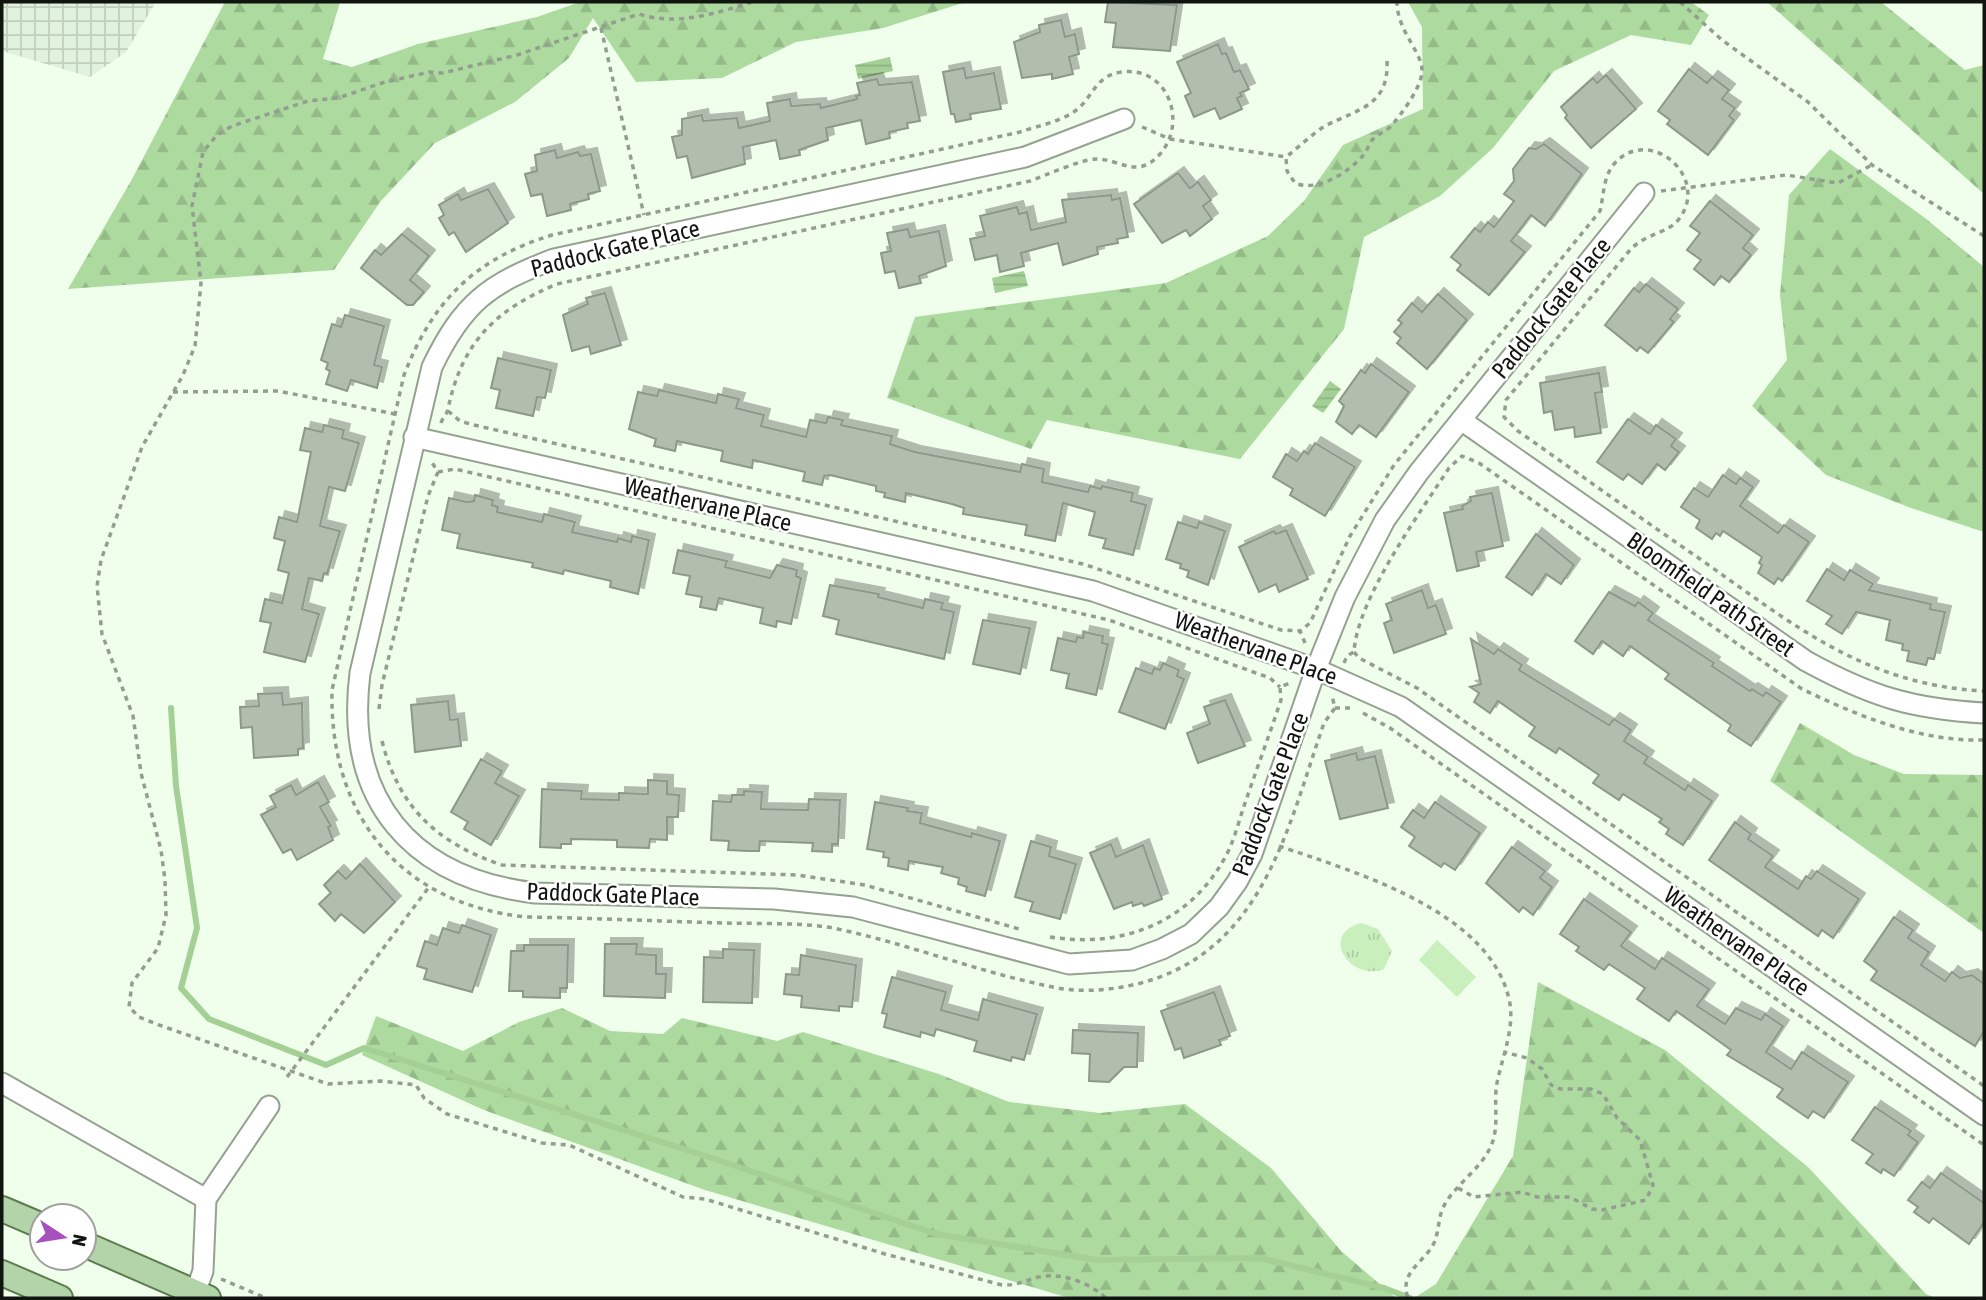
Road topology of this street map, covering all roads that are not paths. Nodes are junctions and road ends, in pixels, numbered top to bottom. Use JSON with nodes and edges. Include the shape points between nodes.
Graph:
{"nodes":[{"id":1,"x":1124,"y":119,"type":"road end"},
{"id":2,"x":1644,"y":193,"type":"road end"},
{"id":3,"x":1461,"y":420,"type":"junction"},
{"id":4,"x":414,"y":437,"type":"junction"},
{"id":5,"x":1316,"y":669,"type":"junction"},
{"id":6,"x":1984,"y":713,"type":"edge"},
{"id":7,"x":2,"y":1083,"type":"edge"},
{"id":8,"x":269,"y":1106,"type":"dead end"},
{"id":9,"x":1984,"y":1115,"type":"edge"},
{"id":10,"x":206,"y":1199,"type":"junction"},
{"id":11,"x":2,"y":1209,"type":"edge"},
{"id":12,"x":28,"y":1220,"type":"edge"},
{"id":13,"x":98,"y":1250,"type":"edge"},
{"id":14,"x":2,"y":1273,"type":"edge"},
{"id":15,"x":201,"y":1296,"type":"edge"},
{"id":16,"x":60,"y":1298,"type":"edge"}],
"edges":[{"from":1,"to":4,"type":"street","name":"Paddock Gate Place","via":[[1025,157],[554,259],[517,273],[489,288],[449,333],[432,367]]},
{"from":2,"to":3,"type":"street","name":"Paddock Gate Place"},
{"from":3,"to":5,"type":"street","name":"Paddock Gate Place","via":[[1385,520],[1345,597]]},
{"from":3,"to":6,"type":"street","name":"Bloomfield Path Street","via":[[1806,661],[1852,686],[1902,704]]},
{"from":4,"to":5,"type":"street","name":"Weathervane Place","via":[[1093,591]]},
{"from":4,"to":5,"type":"street","name":"Paddock Gate Place","via":[[360,673],[357,743],[376,795],[412,845],[472,880],[535,893],[775,900],[853,907],[1037,958],[1100,965],[1132,960],[1191,933],[1237,882],[1258,837]]},
{"from":5,"to":9,"type":"street","name":"Weathervane Place","via":[[1401,707]]},
{"from":7,"to":10,"type":"street"},
{"from":8,"to":10,"type":"street"},
{"from":10,"to":15,"type":"street"},
{"from":11,"to":12,"type":"main road"},
{"from":13,"to":15,"type":"main road"},
{"from":14,"to":16,"type":"main road"}]}
